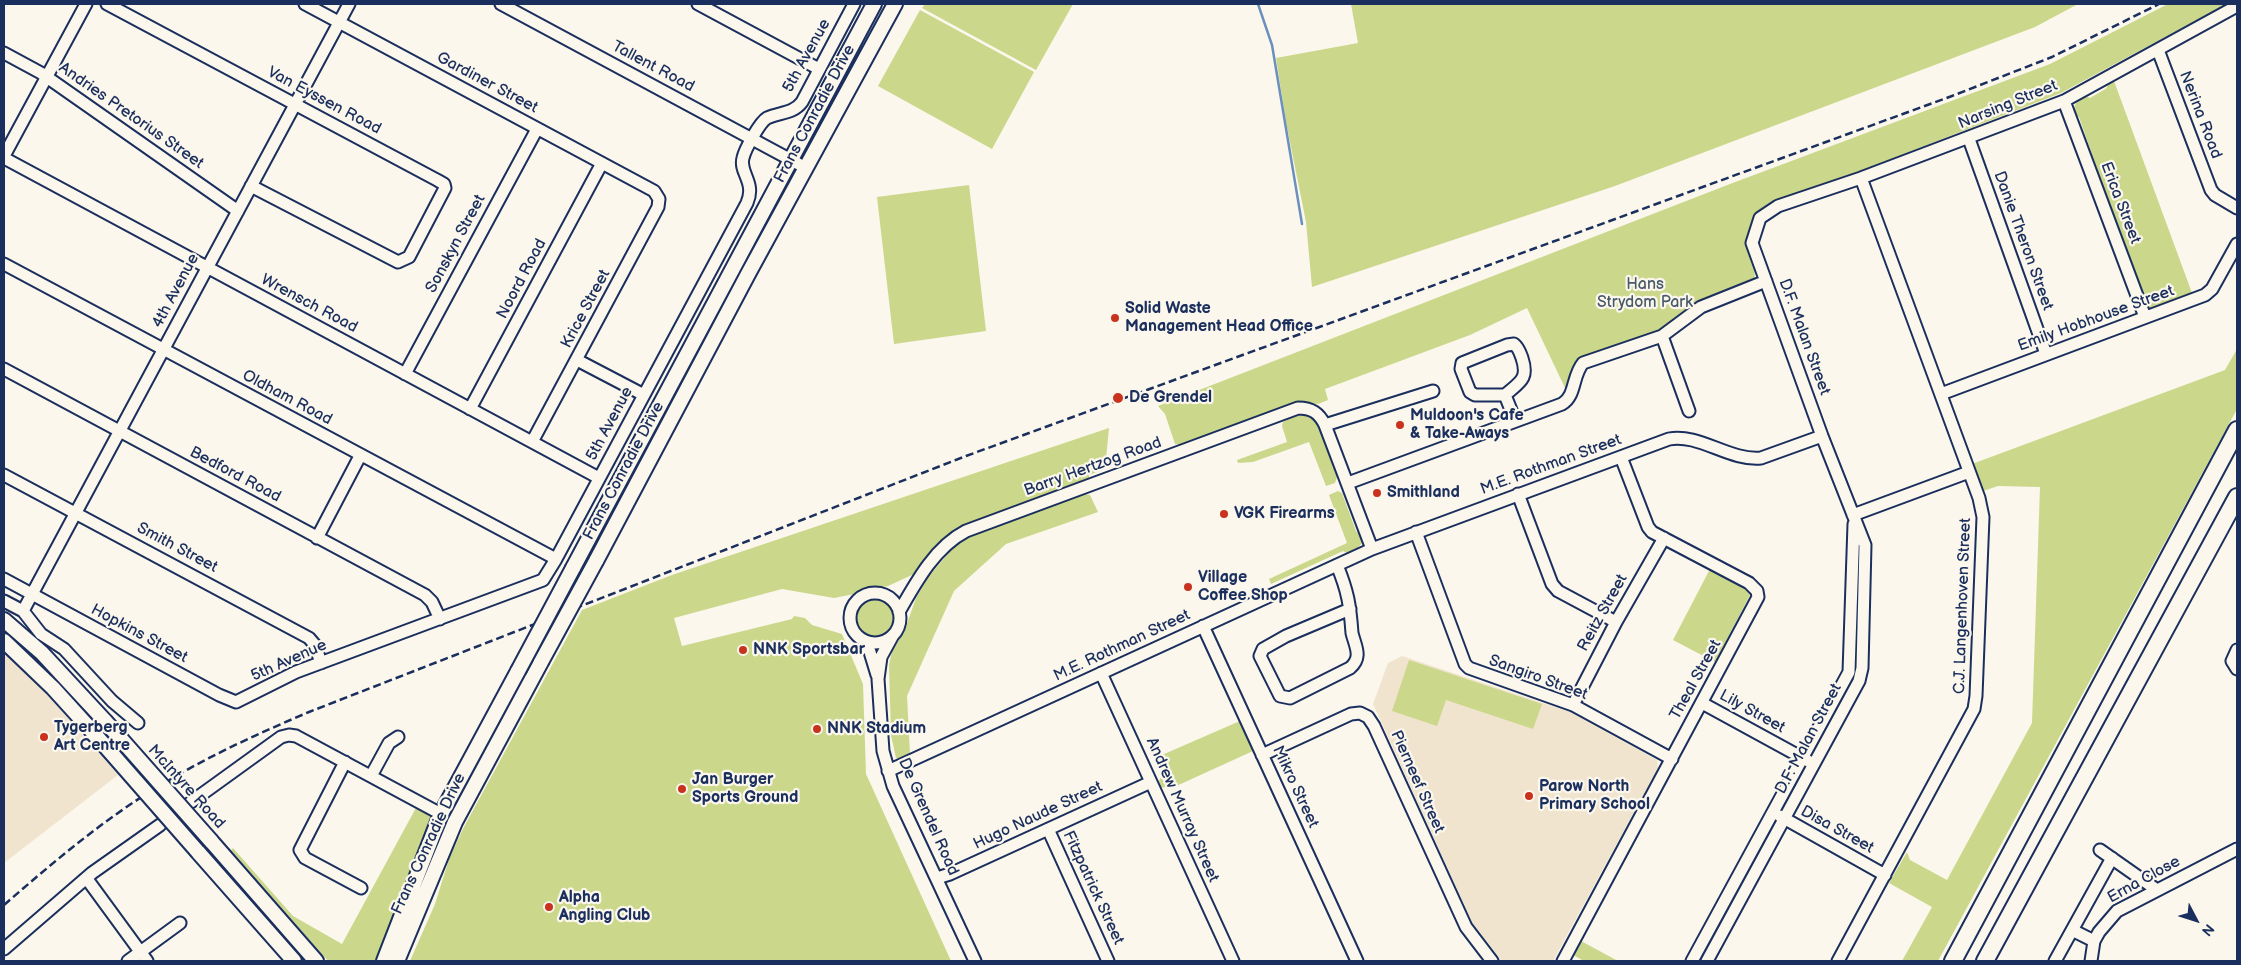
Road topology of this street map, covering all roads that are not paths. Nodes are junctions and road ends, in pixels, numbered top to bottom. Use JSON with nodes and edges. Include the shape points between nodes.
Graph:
{"nodes":[{"id":1,"x":86,"y":4,"type":"edge"},
{"id":2,"x":107,"y":4,"type":"edge"},
{"id":3,"x":305,"y":4,"type":"edge"},
{"id":4,"x":349,"y":4,"type":"edge"},
{"id":5,"x":501,"y":4,"type":"edge"},
{"id":6,"x":698,"y":4,"type":"edge"},
{"id":7,"x":854,"y":4,"type":"edge"},
{"id":8,"x":874,"y":4,"type":"edge"},
{"id":9,"x":895,"y":4,"type":"edge"},
{"id":10,"x":2237,"y":6,"type":"edge"},
{"id":11,"x":339,"y":22,"type":"junction"},
{"id":12,"x":2158,"y":50,"type":"junction"},
{"id":13,"x":4,"y":53,"type":"edge"},
{"id":14,"x":819,"y":69,"type":"junction"},
{"id":15,"x":47,"y":77,"type":"junction"},
{"id":16,"x":2064,"y":101,"type":"junction"},
{"id":17,"x":295,"y":104,"type":"junction"},
{"id":18,"x":537,"y":129,"type":"junction"},
{"id":19,"x":752,"y":139,"type":"junction"},
{"id":20,"x":1969,"y":139,"type":"junction"},
{"id":21,"x":4,"y":157,"type":"edge"},
{"id":22,"x":789,"y":160,"type":"junction"},
{"id":23,"x":602,"y":163,"type":"junction"},
{"id":24,"x":806,"y":168,"type":"junction"},
{"id":25,"x":1861,"y":178,"type":"junction"},
{"id":26,"x":251,"y":186,"type":"junction"},
{"id":27,"x":654,"y":191,"type":"joint"},
{"id":28,"x":1778,"y":206,"type":"joint"},
{"id":29,"x":2237,"y":208,"type":"edge"},
{"id":30,"x":238,"y":211,"type":"junction"},
{"id":31,"x":2237,"y":244,"type":"edge"},
{"id":32,"x":4,"y":264,"type":"edge"},
{"id":33,"x":207,"y":268,"type":"junction"},
{"id":34,"x":1766,"y":281,"type":"junction"},
{"id":35,"x":2145,"y":318,"type":"junction"},
{"id":36,"x":1662,"y":336,"type":"junction"},
{"id":37,"x":163,"y":350,"type":"junction"},
{"id":38,"x":2046,"y":354,"type":"junction"},
{"id":39,"x":577,"y":360,"type":"junction"},
{"id":40,"x":4,"y":369,"type":"edge"},
{"id":41,"x":405,"y":374,"type":"junction"},
{"id":42,"x":1433,"y":391,"type":"dead end"},
{"id":43,"x":1940,"y":394,"type":"junction"},
{"id":44,"x":644,"y":395,"type":"junction"},
{"id":45,"x":1505,"y":395,"type":"junction"},
{"id":46,"x":470,"y":409,"type":"junction"},
{"id":47,"x":1689,"y":411,"type":"dead end"},
{"id":48,"x":1515,"y":420,"type":"junction"},
{"id":49,"x":1325,"y":425,"type":"junction"},
{"id":50,"x":2237,"y":430,"type":"edge"},
{"id":51,"x":119,"y":431,"type":"junction"},
{"id":52,"x":1822,"y":436,"type":"junction"},
{"id":53,"x":532,"y":442,"type":"junction"},
{"id":54,"x":360,"y":456,"type":"junction"},
{"id":55,"x":1621,"y":457,"type":"junction"},
{"id":56,"x":1969,"y":472,"type":"junction"},
{"id":57,"x":4,"y":475,"type":"edge"},
{"id":58,"x":599,"y":478,"type":"junction"},
{"id":59,"x":1348,"y":483,"type":"junction"},
{"id":60,"x":1518,"y":494,"type":"junction"},
{"id":61,"x":2237,"y":497,"type":"edge"},
{"id":62,"x":75,"y":513,"type":"junction"},
{"id":63,"x":1853,"y":515,"type":"junction"},
{"id":64,"x":1416,"y":532,"type":"junction"},
{"id":65,"x":317,"y":538,"type":"junction"},
{"id":66,"x":1664,"y":538,"type":"junction"},
{"id":67,"x":1372,"y":549,"type":"junction"},
{"id":68,"x":556,"y":559,"type":"junction"},
{"id":69,"x":1337,"y":565,"type":"junction"},
{"id":70,"x":4,"y":579,"type":"edge"},
{"id":71,"x":31,"y":594,"type":"junction"},
{"id":72,"x":4,"y":601,"type":"edge"},
{"id":73,"x":1350,"y":609,"type":"junction"},
{"id":74,"x":23,"y":611,"type":"junction"},
{"id":75,"x":899,"y":612,"type":"junction"},
{"id":76,"x":440,"y":619,"type":"junction"},
{"id":77,"x":4,"y":620,"type":"edge"},
{"id":78,"x":1616,"y":622,"type":"junction"},
{"id":79,"x":1203,"y":626,"type":"junction"},
{"id":80,"x":893,"y":636,"type":"junction"},
{"id":81,"x":862,"y":640,"type":"junction"},
{"id":82,"x":4,"y":642,"type":"edge"},
{"id":83,"x":2237,"y":650,"type":"edge"},
{"id":84,"x":321,"y":663,"type":"junction"},
{"id":85,"x":2237,"y":669,"type":"edge"},
{"id":86,"x":1850,"y":672,"type":"junction"},
{"id":87,"x":1102,"y":673,"type":"junction"},
{"id":88,"x":1862,"y":673,"type":"junction"},
{"id":89,"x":878,"y":679,"type":"junction"},
{"id":90,"x":232,"y":701,"type":"joint"},
{"id":91,"x":1702,"y":703,"type":"junction"},
{"id":92,"x":1573,"y":705,"type":"junction"},
{"id":93,"x":138,"y":723,"type":"dead end"},
{"id":94,"x":398,"y":737,"type":"dead end"},
{"id":95,"x":1262,"y":755,"type":"junction"},
{"id":96,"x":1803,"y":758,"type":"junction"},
{"id":97,"x":1672,"y":759,"type":"junction"},
{"id":98,"x":345,"y":762,"type":"junction"},
{"id":99,"x":1814,"y":764,"type":"junction"},
{"id":100,"x":888,"y":771,"type":"junction"},
{"id":101,"x":371,"y":776,"type":"junction"},
{"id":102,"x":1151,"y":782,"type":"junction"},
{"id":103,"x":191,"y":802,"type":"dead end"},
{"id":104,"x":1774,"y":813,"type":"junction"},
{"id":105,"x":441,"y":814,"type":"junction"},
{"id":106,"x":1785,"y":819,"type":"junction"},
{"id":107,"x":160,"y":825,"type":"dead end"},
{"id":108,"x":1048,"y":829,"type":"junction"},
{"id":109,"x":2237,"y":849,"type":"edge"},
{"id":110,"x":2100,"y":850,"type":"dead end"},
{"id":111,"x":2112,"y":858,"type":"junction"},
{"id":112,"x":1885,"y":875,"type":"junction"},
{"id":113,"x":87,"y":878,"type":"junction"},
{"id":114,"x":937,"y":878,"type":"junction"},
{"id":115,"x":361,"y":888,"type":"dead end"},
{"id":116,"x":2157,"y":890,"type":"junction"},
{"id":117,"x":180,"y":923,"type":"dead end"},
{"id":118,"x":2072,"y":930,"type":"junction"},
{"id":119,"x":2094,"y":941,"type":"junction"},
{"id":120,"x":4,"y":949,"type":"edge"},
{"id":121,"x":144,"y":956,"type":"edge"},
{"id":122,"x":1700,"y":960,"type":"edge"},
{"id":123,"x":128,"y":961,"type":"edge"},
{"id":124,"x":294,"y":961,"type":"edge"},
{"id":125,"x":316,"y":961,"type":"edge"},
{"id":126,"x":384,"y":961,"type":"edge"},
{"id":127,"x":397,"y":961,"type":"edge"},
{"id":128,"x":975,"y":961,"type":"edge"},
{"id":129,"x":1108,"y":961,"type":"edge"},
{"id":130,"x":1233,"y":961,"type":"edge"},
{"id":131,"x":1357,"y":961,"type":"edge"},
{"id":132,"x":1492,"y":961,"type":"edge"},
{"id":133,"x":1563,"y":961,"type":"edge"},
{"id":134,"x":1838,"y":961,"type":"edge"},
{"id":135,"x":1953,"y":961,"type":"edge"},
{"id":136,"x":1985,"y":961,"type":"edge"},
{"id":137,"x":2055,"y":961,"type":"edge"},
{"id":138,"x":2091,"y":961,"type":"edge"}],
"edges":[{"from":1,"to":15,"type":"street"},
{"from":2,"to":17,"type":"street","name":"Van Eyssen Road"},
{"from":3,"to":11,"type":"street","name":"Gardiner Street"},
{"from":4,"to":11,"type":"street","name":"4th Avenue"},
{"from":5,"to":19,"type":"street","name":"Tallent Road"},
{"from":6,"to":14,"type":"street"},
{"from":7,"to":14,"type":"street","name":"5th Avenue"},
{"from":8,"to":22,"type":"main road","name":"Frans Conradie Drive"},
{"from":9,"to":24,"type":"main road","name":"Frans Conradie Drive"},
{"from":10,"to":12,"type":"street","name":"Narsing Street"},
{"from":11,"to":17,"type":"street","name":"4th Avenue"},
{"from":11,"to":18,"type":"street","name":"Gardiner Street"},
{"from":12,"to":16,"type":"street","name":"Narsing Street"},
{"from":12,"to":29,"type":"street","name":"Nerina Road","via":[[2211,190]]},
{"from":13,"to":15,"type":"street","name":"Andries Pretorius Street"},
{"from":14,"to":19,"type":"street","name":"5th Avenue","via":[[798,107],[765,119]]},
{"from":15,"to":21,"type":"street"},
{"from":15,"to":30,"type":"street","name":"Andries Pretorius Street"},
{"from":16,"to":20,"type":"street","name":"Narsing Street"},
{"from":16,"to":35,"type":"street","name":"Erica Street"},
{"from":17,"to":26,"type":"street","name":"4th Avenue"},
{"from":17,"to":26,"type":"street","name":"Van Eyssen Road","via":[[444,184],[444,191],[412,252],[401,262],[395,262]]},
{"from":18,"to":23,"type":"street","name":"Gardiner Street"},
{"from":18,"to":41,"type":"street","name":"Sonskyn Street"},
{"from":19,"to":22,"type":"street","name":"Tallent Road"},
{"from":19,"to":44,"type":"street","name":"5th Avenue","via":[[742,160],[750,186],[747,203]]},
{"from":20,"to":25,"type":"street","name":"Narsing Street"},
{"from":20,"to":38,"type":"street","name":"Danie Theron Street"},
{"from":21,"to":33,"type":"street","name":"Wrensch Road"},
{"from":22,"to":24,"type":"street","name":"Tallent Road"},
{"from":22,"to":105,"type":"main road","name":"Frans Conradie Drive","bridge":true},
{"from":23,"to":27,"type":"street","name":"Gardiner Street"},
{"from":23,"to":46,"type":"street","name":"Noord Road"},
{"from":24,"to":127,"type":"main road","name":"Frans Conradie Drive","bridge":true,"via":[[455,822]]},
{"from":25,"to":28,"type":"street","name":"Narsing Street"},
{"from":25,"to":43,"type":"street","name":"C.J. Langenhoven Street"},
{"from":26,"to":30,"type":"street","name":"4th Avenue"},
{"from":27,"to":39,"type":"street","name":"Krice Street","via":[[659,199],[658,207]]},
{"from":28,"to":34,"type":"street","name":"D.F. Malan Street","via":[[1760,218],[1752,243]]},
{"from":30,"to":33,"type":"street","name":"4th Avenue"},
{"from":31,"to":35,"type":"street","name":"Emily Hobhouse Street","via":[[2208,293]]},
{"from":32,"to":37,"type":"street","name":"Oldham Road"},
{"from":33,"to":37,"type":"street","name":"4th Avenue"},
{"from":33,"to":41,"type":"street","name":"Wrensch Road"},
{"from":34,"to":36,"type":"street","via":[[1701,307]]},
{"from":34,"to":52,"type":"street","name":"D.F. Malan Street"},
{"from":35,"to":38,"type":"street","name":"Emily Hobhouse Street"},
{"from":36,"to":47,"type":"street"},
{"from":36,"to":48,"type":"street","via":[[1583,363],[1576,371],[1568,400]]},
{"from":37,"to":51,"type":"street","name":"4th Avenue"},
{"from":37,"to":54,"type":"street","name":"Oldham Road"},
{"from":38,"to":43,"type":"street","name":"Emily Hobhouse Street"},
{"from":39,"to":44,"type":"street"},
{"from":39,"to":53,"type":"street","name":"Krice Street"},
{"from":40,"to":51,"type":"street","name":"Bedford Road"},
{"from":41,"to":46,"type":"street","name":"Wrensch Road"},
{"from":42,"to":49,"type":"street"},
{"from":43,"to":56,"type":"street","name":"C.J. Langenhoven Street"},
{"from":44,"to":58,"type":"street","name":"5th Avenue"},
{"from":45,"to":45,"type":"street","via":[[1470,392],[1460,369],[1462,363],[1507,345],[1516,345],[1526,373]]},
{"from":45,"to":48,"type":"street"},
{"from":46,"to":53,"type":"street","name":"Wrensch Road"},
{"from":48,"to":59,"type":"street"},
{"from":49,"to":59,"type":"street"},
{"from":49,"to":75,"type":"street","name":"Barry Hertzog Road","via":[[1314,411],[1294,409],[973,528],[952,540],[933,560]]},
{"from":50,"to":135,"type":"highway"},
{"from":51,"to":62,"type":"street","name":"4th Avenue"},
{"from":51,"to":65,"type":"street","name":"Bedford Road"},
{"from":52,"to":55,"type":"street","name":"M.E. Rothman Street","via":[[1753,459],[1676,438]]},
{"from":52,"to":63,"type":"street","name":"D.F. Malan Street"},
{"from":53,"to":58,"type":"street","name":"Wrensch Road"},
{"from":54,"to":65,"type":"street"},
{"from":54,"to":68,"type":"street","name":"Oldham Road"},
{"from":55,"to":60,"type":"street","name":"M.E. Rothman Street"},
{"from":55,"to":66,"type":"street","name":"Theal Street","via":[[1648,527]]},
{"from":56,"to":63,"type":"street"},
{"from":56,"to":112,"type":"street","name":"C.J. Langenhoven Street","via":[[1983,518],[1976,701]]},
{"from":57,"to":62,"type":"street","name":"Smith Street"},
{"from":58,"to":68,"type":"street","name":"5th Avenue"},
{"from":59,"to":67,"type":"street"},
{"from":60,"to":64,"type":"street","name":"M.E. Rothman Street"},
{"from":60,"to":78,"type":"street","via":[[1552,584]]},
{"from":61,"to":136,"type":"highway"},
{"from":62,"to":71,"type":"street","name":"4th Avenue"},
{"from":62,"to":84,"type":"street","name":"Smith Street","via":[[309,638]]},
{"from":63,"to":86,"type":"street","name":"D.F. Malan Street"},
{"from":63,"to":88,"type":"street","name":"D.F. Malan Street","via":[[1866,555]]},
{"from":64,"to":67,"type":"street","name":"M.E. Rothman Street"},
{"from":64,"to":92,"type":"street","name":"Sangiro Street","via":[[1469,668]]},
{"from":65,"to":76,"type":"street","name":"Bedford Road","via":[[429,598]]},
{"from":66,"to":78,"type":"street","name":"Reitz Street"},
{"from":66,"to":91,"type":"street","name":"Theal Street","via":[[1749,583],[1758,597]]},
{"from":67,"to":69,"type":"street","name":"M.E. Rothman Street"},
{"from":68,"to":76,"type":"street","name":"5th Avenue","via":[[546,577],[537,584]]},
{"from":69,"to":73,"type":"street","via":[[1348,591]]},
{"from":69,"to":79,"type":"street","name":"M.E. Rothman Street"},
{"from":70,"to":71,"type":"street","name":"Hopkins Street"},
{"from":71,"to":74,"type":"street","name":"4th Avenue"},
{"from":71,"to":90,"type":"street","name":"Hopkins Street"},
{"from":72,"to":74,"type":"street"},
{"from":73,"to":73,"type":"street","via":[[1352,636],[1358,650],[1353,667],[1290,698],[1280,696],[1260,656],[1262,648]]},
{"from":74,"to":93,"type":"street","via":[[40,634],[64,649],[112,701]]},
{"from":75,"to":80,"type":"street","via":[[900,620]]},
{"from":75,"to":81,"type":"street","via":[[891,598],[884,594],[861,597],[851,609],[850,616],[853,630]]},
{"from":76,"to":84,"type":"street","name":"5th Avenue"},
{"from":77,"to":125,"type":"main road","name":"McIntyre Road","bridge":true,"via":[[42,653],[105,721]]},
{"from":78,"to":92,"type":"street","name":"Reitz Street"},
{"from":79,"to":87,"type":"street","name":"M.E. Rothman Street"},
{"from":79,"to":95,"type":"street","name":"Mikro Street"},
{"from":80,"to":81,"type":"street","via":[[879,643]]},
{"from":80,"to":89,"type":"street","name":"De Grendel Road","via":[[882,657]]},
{"from":81,"to":89,"type":"street","name":"De Grendel Road","via":[[870,652]]},
{"from":82,"to":124,"type":"main road","name":"McIntyre Road","bridge":true,"via":[[54,688]]},
{"from":83,"to":85,"type":"street","via":[[2232,661]]},
{"from":84,"to":90,"type":"street","name":"5th Avenue","via":[[296,672],[241,701]]},
{"from":86,"to":88,"type":"street"},
{"from":86,"to":96,"type":"street","name":"D.F. Malan Street"},
{"from":87,"to":100,"type":"street","name":"M.E. Rothman Street"},
{"from":87,"to":102,"type":"street","name":"Andrew Murray Street"},
{"from":88,"to":99,"type":"street","name":"D.F. Malan Street"},
{"from":89,"to":100,"type":"street","name":"De Grendel Road","via":[[881,738]]},
{"from":91,"to":96,"type":"street","name":"Lily Street"},
{"from":91,"to":97,"type":"street","name":"Theal Street"},
{"from":92,"to":97,"type":"street","name":"Sangiro Street"},
{"from":94,"to":101,"type":"street","via":[[389,743]]},
{"from":95,"to":131,"type":"street","name":"Mikro Street"},
{"from":95,"to":132,"type":"street","name":"Pierneef Street","via":[[1351,714],[1360,712],[1368,717],[1466,927]]},
{"from":96,"to":99,"type":"street","name":"Lily Street"},
{"from":96,"to":104,"type":"street","name":"D.F. Malan Street"},
{"from":97,"to":133,"type":"street","name":"Theal Street"},
{"from":98,"to":101,"type":"street"},
{"from":98,"to":103,"type":"street","via":[[296,736],[285,735]]},
{"from":98,"to":115,"type":"street","via":[[300,850],[305,858]]},
{"from":99,"to":106,"type":"street","name":"D.F. Malan Street"},
{"from":100,"to":114,"type":"street","name":"De Grendel Road"},
{"from":101,"to":105,"type":"street"},
{"from":102,"to":108,"type":"street","name":"Hugo Naude Street"},
{"from":102,"to":130,"type":"street","name":"Andrew Murray Street"},
{"from":104,"to":106,"type":"street","name":"Disa Street"},
{"from":104,"to":122,"type":"street","name":"D.F. Malan Street"},
{"from":105,"to":126,"type":"main road","name":"Frans Conradie Drive"},
{"from":106,"to":112,"type":"street","name":"Disa Street"},
{"from":106,"to":122,"type":"street","name":"D.F. Malan Street"},
{"from":107,"to":113,"type":"street"},
{"from":108,"to":114,"type":"street","name":"Hugo Naude Street"},
{"from":108,"to":129,"type":"street","name":"Fitzpatrick Street"},
{"from":109,"to":116,"type":"street","name":"Erna Close"},
{"from":110,"to":111,"type":"street"},
{"from":111,"to":116,"type":"street"},
{"from":111,"to":118,"type":"street"},
{"from":112,"to":134,"type":"street","name":"C.J. Langenhoven Street"},
{"from":113,"to":120,"type":"street"},
{"from":113,"to":121,"type":"street"},
{"from":114,"to":128,"type":"street","name":"De Grendel Road"},
{"from":116,"to":119,"type":"street","name":"Erna Close","via":[[2110,917]]},
{"from":117,"to":121,"type":"street"},
{"from":118,"to":119,"type":"street"},
{"from":118,"to":137,"type":"street"},
{"from":119,"to":138,"type":"street","name":"Erna Close"},
{"from":121,"to":123,"type":"street"}]}
